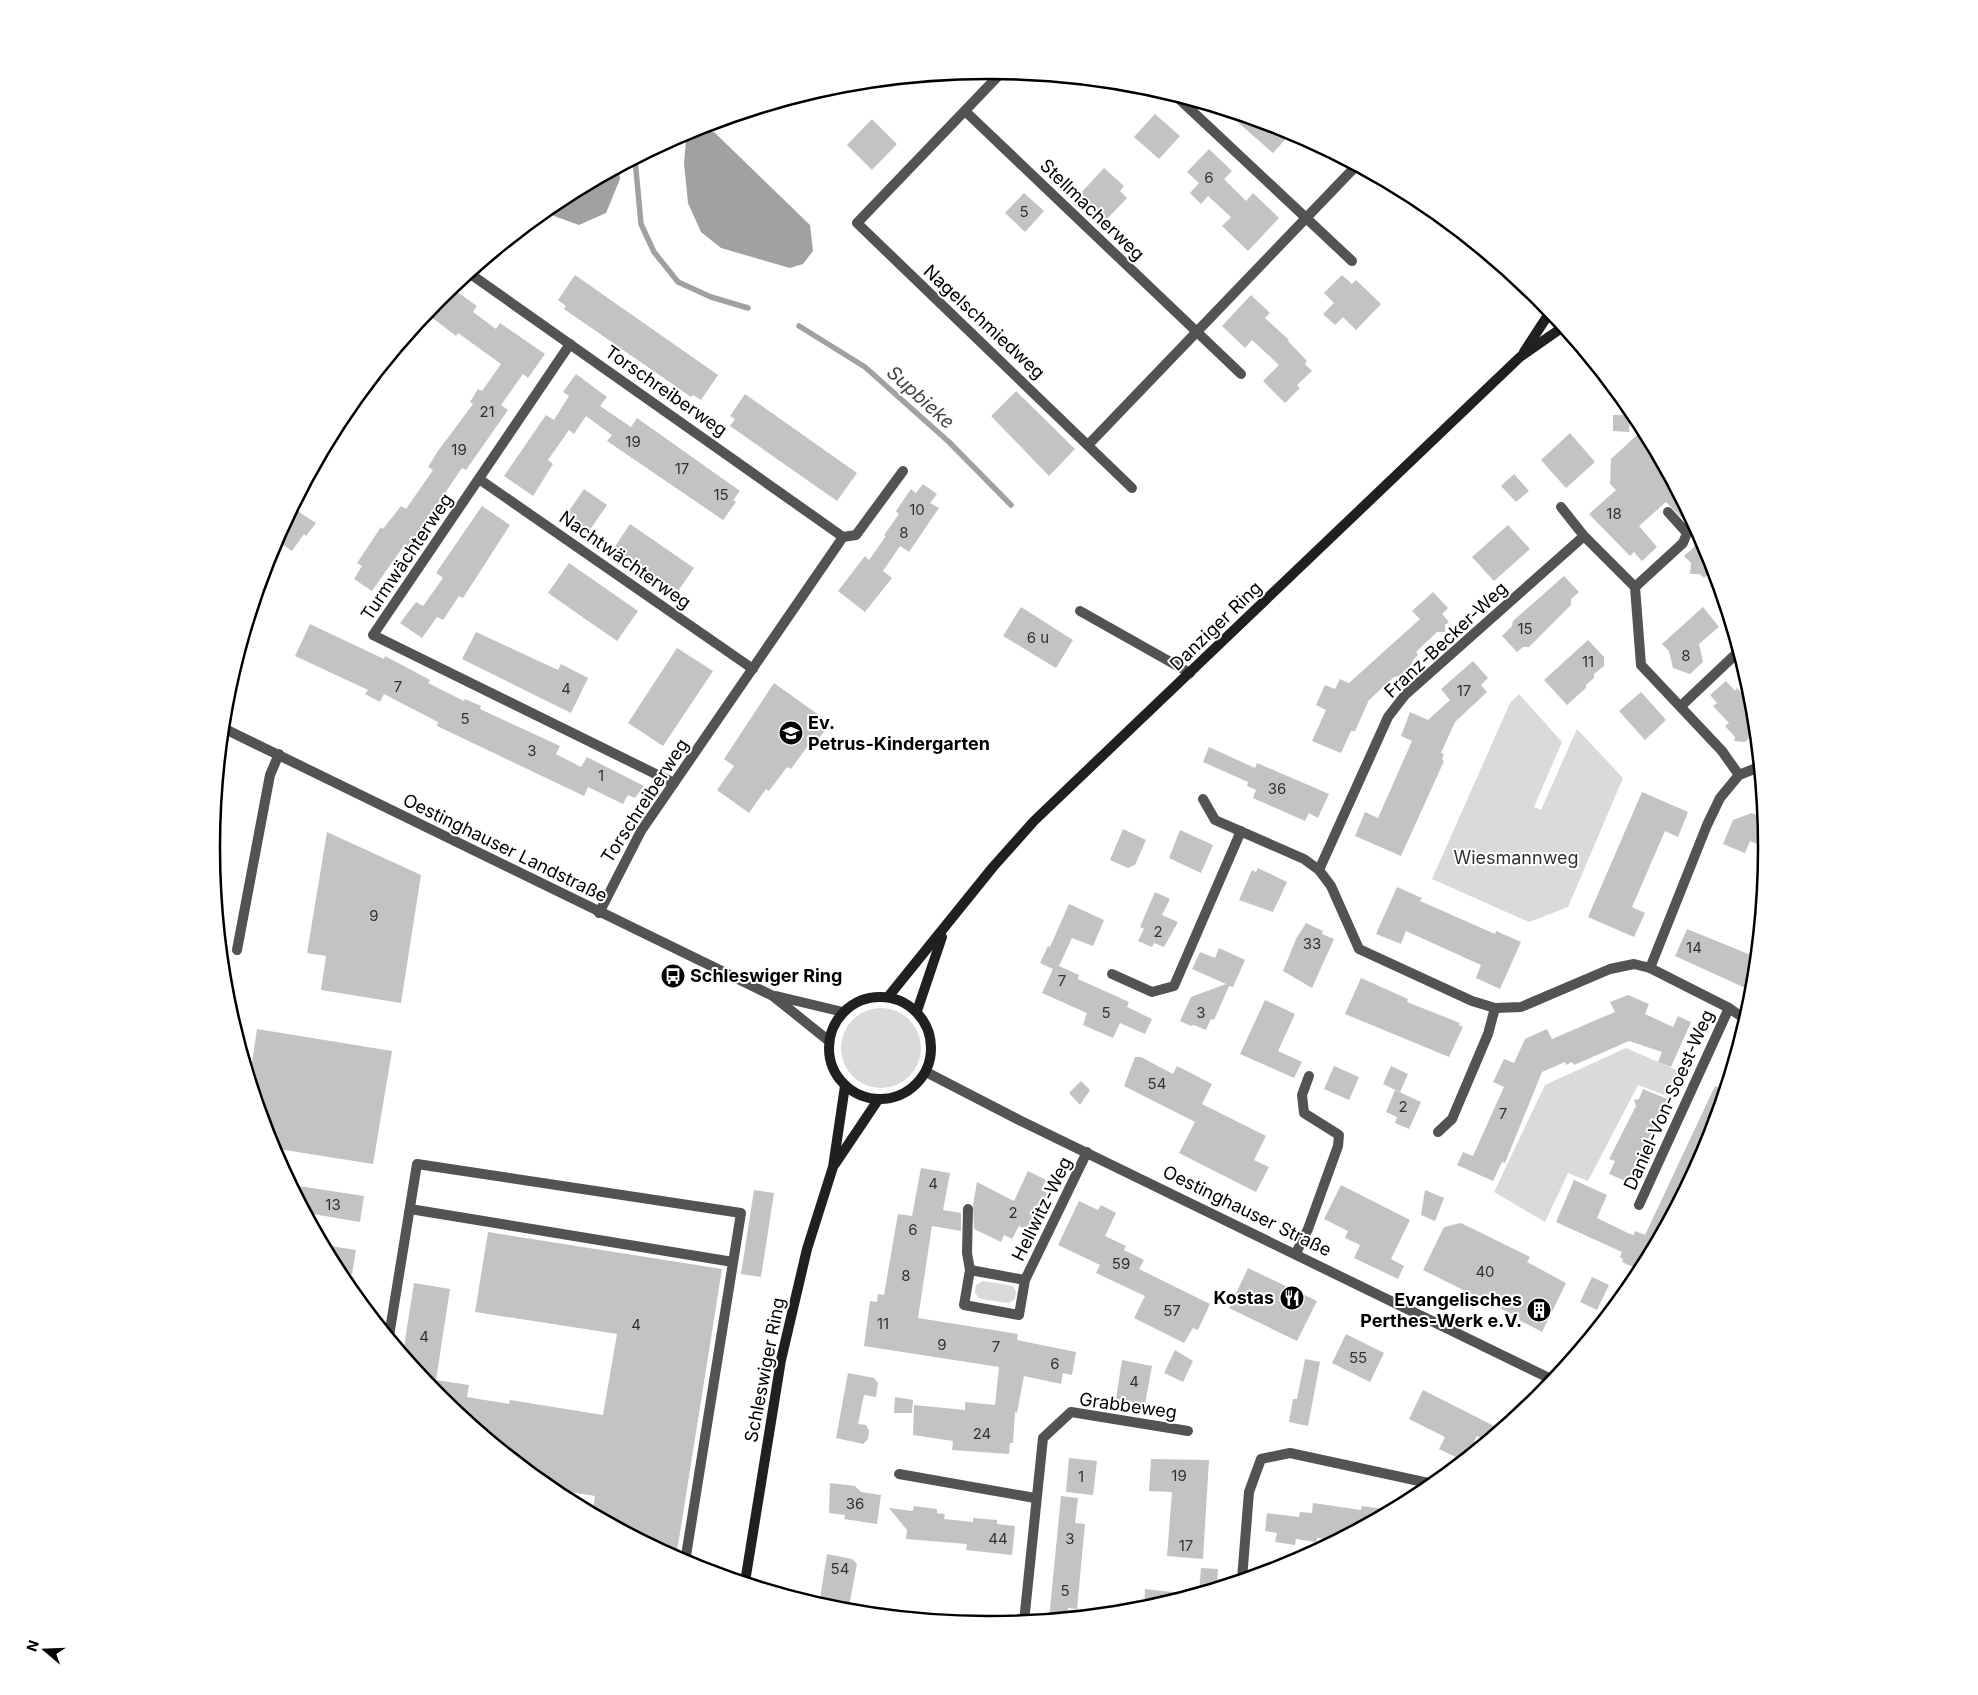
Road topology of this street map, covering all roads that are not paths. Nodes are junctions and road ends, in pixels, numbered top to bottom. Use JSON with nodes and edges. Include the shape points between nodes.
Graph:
{"nodes":[{"id":1,"x":995,"y":79,"type":"edge"},
{"id":2,"x":1185,"y":104,"type":"edge"},
{"id":3,"x":965,"y":111,"type":"junction"},
{"id":4,"x":1352,"y":170,"type":"edge"},
{"id":5,"x":1306,"y":219,"type":"junction"},
{"id":6,"x":1352,"y":261,"type":"dead end"},
{"id":7,"x":475,"y":277,"type":"edge"},
{"id":8,"x":1546,"y":318,"type":"edge"},
{"id":9,"x":1558,"y":331,"type":"edge"},
{"id":10,"x":1196,"y":332,"type":"junction"},
{"id":11,"x":570,"y":344,"type":"junction"},
{"id":12,"x":1520,"y":357,"type":"junction"},
{"id":13,"x":1241,"y":374,"type":"dead end"},
{"id":14,"x":1090,"y":444,"type":"junction"},
{"id":15,"x":903,"y":471,"type":"dead end"},
{"id":16,"x":479,"y":478,"type":"junction"},
{"id":17,"x":1132,"y":488,"type":"dead end"},
{"id":18,"x":1561,"y":507,"type":"dead end"},
{"id":19,"x":1668,"y":512,"type":"dead end"},
{"id":20,"x":1584,"y":536,"type":"junction"},
{"id":21,"x":843,"y":537,"type":"junction"},
{"id":22,"x":1635,"y":587,"type":"junction"},
{"id":23,"x":1080,"y":611,"type":"dead end"},
{"id":24,"x":1734,"y":656,"type":"edge"},
{"id":25,"x":753,"y":668,"type":"junction"},
{"id":26,"x":1190,"y":673,"type":"junction"},
{"id":27,"x":1681,"y":706,"type":"junction"},
{"id":28,"x":230,"y":731,"type":"edge"},
{"id":29,"x":279,"y":754,"type":"junction"},
{"id":30,"x":1753,"y":769,"type":"edge"},
{"id":31,"x":1739,"y":775,"type":"junction"},
{"id":32,"x":674,"y":783,"type":"junction"},
{"id":33,"x":1203,"y":799,"type":"dead end"},
{"id":34,"x":1241,"y":831,"type":"junction"},
{"id":35,"x":1319,"y":870,"type":"junction"},
{"id":36,"x":599,"y":912,"type":"junction"},
{"id":37,"x":945,"y":929,"type":"junction"},
{"id":38,"x":237,"y":950,"type":"dead end"},
{"id":39,"x":1650,"y":968,"type":"junction"},
{"id":40,"x":1112,"y":974,"type":"dead end"},
{"id":41,"x":773,"y":996,"type":"junction"},
{"id":42,"x":888,"y":996,"type":"junction"},
{"id":43,"x":1495,"y":1008,"type":"junction"},
{"id":44,"x":1729,"y":1008,"type":"junction"},
{"id":45,"x":917,"y":1011,"type":"junction"},
{"id":46,"x":843,"y":1012,"type":"junction"},
{"id":47,"x":1739,"y":1015,"type":"edge"},
{"id":48,"x":829,"y":1041,"type":"junction"},
{"id":49,"x":926,"y":1072,"type":"junction"},
{"id":50,"x":1309,"y":1076,"type":"dead end"},
{"id":51,"x":845,"y":1086,"type":"junction"},
{"id":52,"x":878,"y":1100,"type":"junction"},
{"id":53,"x":1438,"y":1132,"type":"dead end"},
{"id":54,"x":1088,"y":1152,"type":"junction"},
{"id":55,"x":833,"y":1167,"type":"junction"},
{"id":56,"x":1639,"y":1205,"type":"dead end"},
{"id":57,"x":410,"y":1209,"type":"junction"},
{"id":58,"x":968,"y":1209,"type":"dead end"},
{"id":59,"x":1296,"y":1253,"type":"junction"},
{"id":60,"x":733,"y":1262,"type":"junction"},
{"id":61,"x":970,"y":1270,"type":"junction"},
{"id":62,"x":1025,"y":1280,"type":"junction"},
{"id":63,"x":390,"y":1329,"type":"edge"},
{"id":64,"x":1546,"y":1377,"type":"edge"},
{"id":65,"x":1188,"y":1431,"type":"dead end"},
{"id":66,"x":899,"y":1474,"type":"dead end"},
{"id":67,"x":1423,"y":1482,"type":"edge"},
{"id":68,"x":1035,"y":1498,"type":"junction"},
{"id":69,"x":686,"y":1554,"type":"edge"},
{"id":70,"x":1243,"y":1573,"type":"edge"},
{"id":71,"x":745,"y":1576,"type":"edge"},
{"id":72,"x":1025,"y":1615,"type":"edge"}],
"edges":[{"from":1,"to":3,"type":"street"},
{"from":2,"to":5,"type":"street"},
{"from":3,"to":10,"type":"street","name":"Stellmacherweg"},
{"from":3,"to":14,"type":"street","name":"Nagelschmiedweg","via":[[857,223]]},
{"from":4,"to":5,"type":"street"},
{"from":5,"to":6,"type":"street"},
{"from":5,"to":10,"type":"street"},
{"from":7,"to":11,"type":"street","name":"Torschreiberweg"},
{"from":8,"to":12,"type":"main road","name":"Danziger Ring"},
{"from":9,"to":12,"type":"main road","name":"Danziger Ring"},
{"from":10,"to":13,"type":"street","name":"Stellmacherweg"},
{"from":10,"to":14,"type":"street"},
{"from":11,"to":16,"type":"street","name":"Turmwächterweg"},
{"from":11,"to":21,"type":"street","name":"Torschreiberweg"},
{"from":12,"to":26,"type":"main road","name":"Danziger Ring"},
{"from":14,"to":17,"type":"street","name":"Nagelschmiedweg"},
{"from":15,"to":21,"type":"street","name":"Torschreiberweg","via":[[856,535]]},
{"from":16,"to":25,"type":"street","name":"Nachtwächterweg"},
{"from":16,"to":32,"type":"street","name":"Turmwächterweg","via":[[373,635]]},
{"from":18,"to":20,"type":"street"},
{"from":19,"to":22,"type":"street","via":[[1687,533],[1683,542]]},
{"from":20,"to":22,"type":"street"},
{"from":20,"to":35,"type":"street","name":"Franz-Becker-Weg","via":[[1405,695],[1388,717]]},
{"from":21,"to":25,"type":"street","name":"Torschreiberweg"},
{"from":22,"to":27,"type":"street","via":[[1641,665]]},
{"from":23,"to":26,"type":"street"},
{"from":24,"to":27,"type":"street"},
{"from":25,"to":32,"type":"street","name":"Torschreiberweg"},
{"from":26,"to":37,"type":"main road","name":"Danziger Ring","via":[[1034,821]]},
{"from":27,"to":31,"type":"street"},
{"from":28,"to":29,"type":"street","name":"Oestinghauser Landstraße"},
{"from":29,"to":36,"type":"street","name":"Oestinghauser Landstraße"},
{"from":29,"to":38,"type":"street","via":[[270,775]]},
{"from":30,"to":31,"type":"street"},
{"from":31,"to":39,"type":"street","via":[[1720,798],[1707,825]]},
{"from":32,"to":36,"type":"street","name":"Torschreiberweg","via":[[641,831]]},
{"from":33,"to":34,"type":"street","via":[[1214,820]]},
{"from":34,"to":35,"type":"street","via":[[1304,858]]},
{"from":34,"to":40,"type":"street","via":[[1174,986],[1152,992]]},
{"from":35,"to":43,"type":"street","via":[[1330,886],[1359,950],[1472,1001]]},
{"from":36,"to":41,"type":"street","name":"Oestinghauser Landstraße"},
{"from":37,"to":42,"type":"main road","name":"Danziger Ring"},
{"from":37,"to":45,"type":"main road","name":"Danziger Ring"},
{"from":39,"to":43,"type":"street","via":[[1634,964],[1610,969],[1521,1007]]},
{"from":39,"to":44,"type":"street"},
{"from":41,"to":46,"type":"street","name":"Oestinghauser Landstraße"},
{"from":41,"to":48,"type":"street","name":"Oestinghauser Landstraße"},
{"from":42,"to":45,"type":"main road"},
{"from":42,"to":46,"type":"main road","via":[[856,1002]]},
{"from":43,"to":53,"type":"street","via":[[1488,1034],[1452,1119]]},
{"from":44,"to":47,"type":"street"},
{"from":44,"to":56,"type":"street","name":"Daniel-Von-Soest-Weg"},
{"from":45,"to":49,"type":"main road","via":[[932,1040],[932,1056]]},
{"from":46,"to":48,"type":"main road"},
{"from":48,"to":51,"type":"main road","via":[[829,1058]]},
{"from":49,"to":52,"type":"main road","via":[[914,1088],[897,1097]]},
{"from":49,"to":54,"type":"street","name":"Oestinghauser Straße"},
{"from":50,"to":59,"type":"street","via":[[1302,1095],[1304,1113],[1339,1135],[1339,1140],[1308,1229]]},
{"from":51,"to":52,"type":"main road","via":[[859,1095]]},
{"from":51,"to":55,"type":"main road","name":"Schleswiger Ring"},
{"from":52,"to":55,"type":"main road","name":"Schleswiger Ring"},
{"from":54,"to":59,"type":"street","name":"Oestinghauser Straße"},
{"from":54,"to":62,"type":"street","name":"Hellwitz-Weg"},
{"from":55,"to":71,"type":"main road","name":"Schleswiger Ring","via":[[807,1249],[782,1360]]},
{"from":57,"to":60,"type":"street"},
{"from":57,"to":60,"type":"street","via":[[417,1164],[741,1213]]},
{"from":57,"to":63,"type":"street"},
{"from":58,"to":61,"type":"street"},
{"from":59,"to":64,"type":"street","name":"Oestinghauser Straße"},
{"from":60,"to":69,"type":"street"},
{"from":61,"to":62,"type":"street","name":"Hellwitz-Weg"},
{"from":61,"to":62,"type":"street","name":"Hellwitz-Weg","via":[[964,1306],[1019,1315]]},
{"from":65,"to":68,"type":"street","name":"Grabbeweg","via":[[1071,1412],[1043,1438]]},
{"from":66,"to":68,"type":"street"},
{"from":67,"to":70,"type":"street","via":[[1290,1453],[1260,1459],[1249,1492]]},
{"from":68,"to":72,"type":"street","name":"Grabbeweg"}]}
